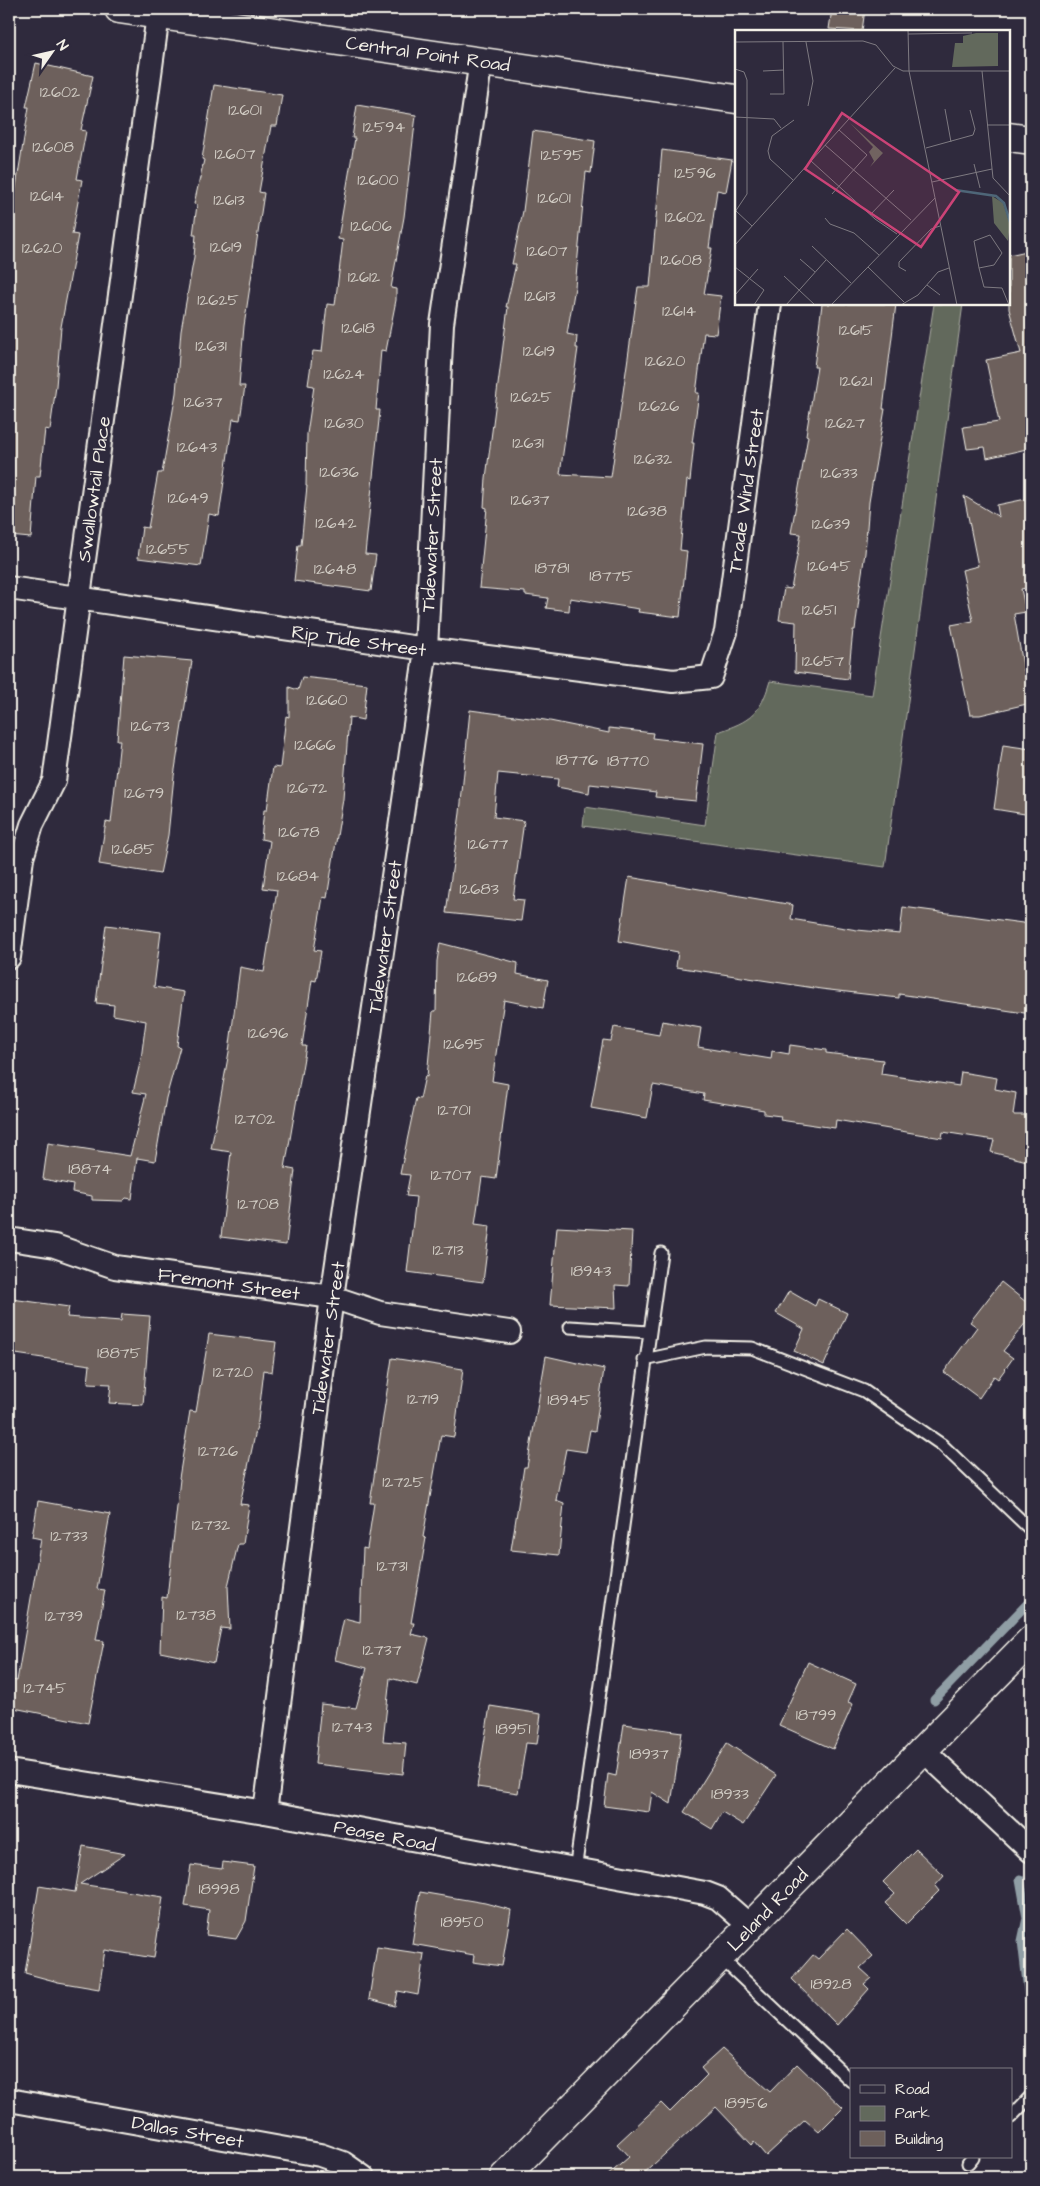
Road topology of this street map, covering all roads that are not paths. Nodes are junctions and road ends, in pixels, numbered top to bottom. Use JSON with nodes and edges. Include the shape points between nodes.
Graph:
{"nodes":[{"id":1,"x":118,"y":9,"type":"edge"},
{"id":2,"x":158,"y":15,"type":"junction"},
{"id":3,"x":481,"y":60,"type":"junction"},
{"id":4,"x":735,"y":99,"type":"edge"},
{"id":5,"x":1010,"y":137,"type":"edge"},
{"id":6,"x":1031,"y":140,"type":"edge"},
{"id":7,"x":770,"y":305,"type":"edge"},
{"id":8,"x":9,"y":588,"type":"edge"},
{"id":9,"x":78,"y":600,"type":"junction"},
{"id":10,"x":426,"y":649,"type":"junction"},
{"id":11,"x":711,"y":677,"type":"joint"},
{"id":12,"x":9,"y":957,"type":"edge"},
{"id":13,"x":9,"y":1239,"type":"edge"},
{"id":14,"x":661,"y":1253,"type":"dead end"},
{"id":15,"x":332,"y":1297,"type":"junction"},
{"id":16,"x":570,"y":1327,"type":"dead end"},
{"id":17,"x":509,"y":1332,"type":"dead end"},
{"id":18,"x":649,"y":1332,"type":"junction"},
{"id":19,"x":644,"y":1360,"type":"junction"},
{"id":20,"x":1031,"y":1530,"type":"edge"},
{"id":21,"x":1031,"y":1640,"type":"edge"},
{"id":22,"x":923,"y":1750,"type":"junction"},
{"id":23,"x":9,"y":1771,"type":"edge"},
{"id":24,"x":265,"y":1812,"type":"junction"},
{"id":25,"x":1031,"y":1851,"type":"edge"},
{"id":26,"x":575,"y":1871,"type":"junction"},
{"id":27,"x":750,"y":1926,"type":"junction"},
{"id":28,"x":720,"y":1957,"type":"junction"},
{"id":29,"x":850,"y":2081,"type":"edge"},
{"id":30,"x":1031,"y":2096,"type":"edge"},
{"id":31,"x":9,"y":2100,"type":"edge"},
{"id":32,"x":1012,"y":2116,"type":"edge"},
{"id":33,"x":363,"y":2177,"type":"edge"},
{"id":34,"x":504,"y":2177,"type":"edge"}],
"edges":[{"from":1,"to":2,"type":"main road","name":"Central Point Road"},
{"from":2,"to":3,"type":"main road","name":"Central Point Road"},
{"from":2,"to":9,"type":"street","name":"Swallowtail Place"},
{"from":3,"to":4,"type":"main road","name":"Central Point Road"},
{"from":3,"to":10,"type":"street","name":"Tidewater Street","via":[[442,324]]},
{"from":5,"to":6,"type":"main road"},
{"from":7,"to":11,"type":"street","name":"Trade Wind Street","via":[[726,632]]},
{"from":8,"to":9,"type":"street","name":"Rip Tide Street"},
{"from":9,"to":10,"type":"street","name":"Rip Tide Street"},
{"from":9,"to":12,"type":"street","name":"Swallowtail Place","via":[[54,781],[32,825],[22,858]]},
{"from":10,"to":11,"type":"street","name":"Rip Tide Street","via":[[673,681]]},
{"from":10,"to":15,"type":"street","name":"Tidewater Street"},
{"from":13,"to":15,"type":"street","name":"Fremont Street","via":[[55,1246],[115,1267]]},
{"from":14,"to":18,"type":"lane"},
{"from":15,"to":17,"type":"street","name":"Fremont Street","via":[[380,1313]]},
{"from":15,"to":24,"type":"street","name":"Tidewater Street"},
{"from":16,"to":18,"type":"lane"},
{"from":18,"to":19,"type":"lane"},
{"from":19,"to":20,"type":"lane","via":[[706,1347],[752,1348],[864,1391],[942,1445]]},
{"from":19,"to":26,"type":"lane"},
{"from":21,"to":22,"type":"main road","name":"Leland Road"},
{"from":22,"to":25,"type":"street"},
{"from":22,"to":27,"type":"main road","name":"Leland Road"},
{"from":23,"to":24,"type":"street","name":"Pease Road"},
{"from":24,"to":26,"type":"street","name":"Pease Road"},
{"from":26,"to":27,"type":"street","name":"Pease Road","via":[[705,1893],[718,1898]]},
{"from":27,"to":28,"type":"main road","name":"Leland Road"},
{"from":28,"to":29,"type":"lane"},
{"from":28,"to":34,"type":"main road","name":"Leland Road"},
{"from":30,"to":32,"type":"lane"},
{"from":31,"to":33,"type":"street","name":"Dallas Street","via":[[320,2155],[343,2163]]}]}
